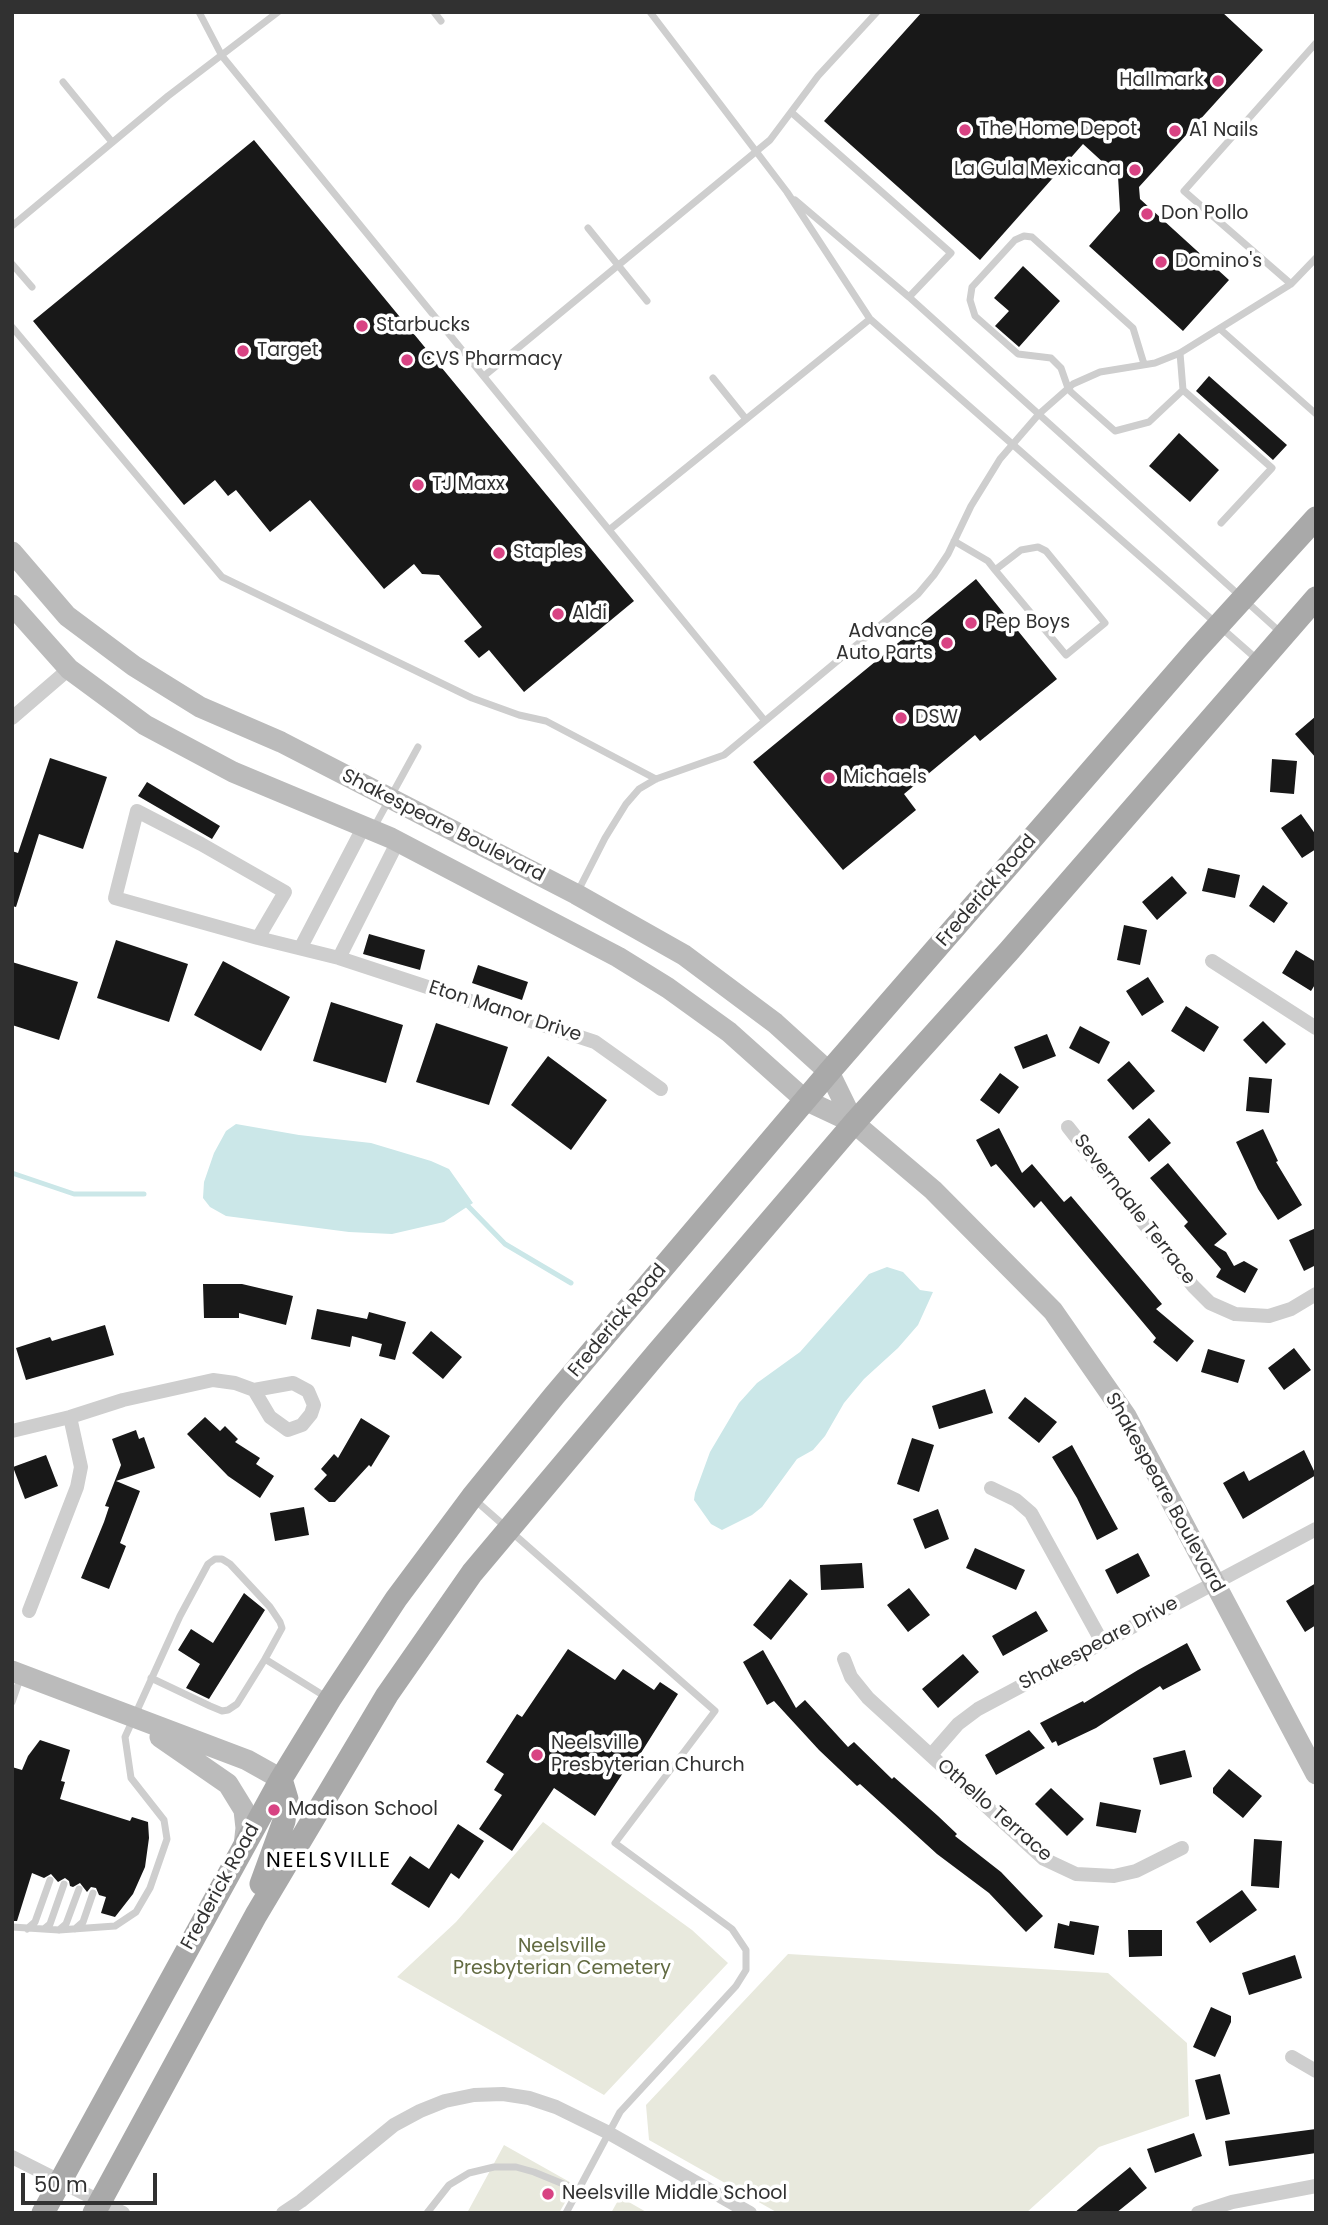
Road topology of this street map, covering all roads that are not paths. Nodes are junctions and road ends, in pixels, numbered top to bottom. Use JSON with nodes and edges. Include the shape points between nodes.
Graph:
{"nodes":[{"id":1,"x":199,"y":12,"type":"edge"},
{"id":2,"x":278,"y":12,"type":"edge"},
{"id":3,"x":434,"y":12,"type":"edge"},
{"id":4,"x":650,"y":12,"type":"edge"},
{"id":5,"x":877,"y":12,"type":"edge"},
{"id":6,"x":441,"y":21,"type":"dead end"},
{"id":7,"x":1316,"y":43,"type":"edge"},
{"id":8,"x":222,"y":56,"type":"junction"},
{"id":9,"x":63,"y":82,"type":"dead end"},
{"id":10,"x":791,"y":112,"type":"junction"},
{"id":11,"x":112,"y":142,"type":"junction"},
{"id":12,"x":756,"y":152,"type":"junction"},
{"id":13,"x":787,"y":192,"type":"junction"},
{"id":14,"x":12,"y":226,"type":"edge"},
{"id":15,"x":588,"y":229,"type":"dead end"},
{"id":16,"x":1316,"y":258,"type":"edge"},
{"id":17,"x":12,"y":264,"type":"edge"},
{"id":18,"x":618,"y":264,"type":"junction"},
{"id":19,"x":1291,"y":284,"type":"junction"},
{"id":20,"x":32,"y":287,"type":"dead end"},
{"id":21,"x":909,"y":297,"type":"junction"},
{"id":22,"x":647,"y":301,"type":"dead end"},
{"id":23,"x":870,"y":318,"type":"junction"},
{"id":24,"x":12,"y":327,"type":"edge"},
{"id":25,"x":1220,"y":329,"type":"junction"},
{"id":26,"x":1180,"y":354,"type":"junction"},
{"id":27,"x":1144,"y":364,"type":"junction"},
{"id":28,"x":484,"y":376,"type":"junction"},
{"id":29,"x":713,"y":379,"type":"dead end"},
{"id":30,"x":1068,"y":388,"type":"junction"},
{"id":31,"x":1183,"y":390,"type":"junction"},
{"id":32,"x":1039,"y":414,"type":"junction"},
{"id":33,"x":1316,"y":414,"type":"edge"},
{"id":34,"x":746,"y":419,"type":"junction"},
{"id":35,"x":1012,"y":443,"type":"junction"},
{"id":36,"x":1316,"y":518,"type":"edge"},
{"id":37,"x":1221,"y":523,"type":"dead end"},
{"id":38,"x":608,"y":530,"type":"junction"},
{"id":39,"x":954,"y":541,"type":"junction"},
{"id":40,"x":12,"y":552,"type":"edge"},
{"id":41,"x":995,"y":570,"type":"junction"},
{"id":42,"x":1316,"y":598,"type":"edge"},
{"id":43,"x":1243,"y":599,"type":"junction"},
{"id":44,"x":12,"y":605,"type":"edge"},
{"id":45,"x":1218,"y":626,"type":"junction"},
{"id":46,"x":1283,"y":635,"type":"junction"},
{"id":47,"x":1260,"y":662,"type":"junction"},
{"id":48,"x":69,"y":669,"type":"junction"},
{"id":49,"x":12,"y":718,"type":"edge"},
{"id":50,"x":765,"y":721,"type":"junction"},
{"id":51,"x":418,"y":747,"type":"dead end"},
{"id":52,"x":656,"y":779,"type":"junction"},
{"id":53,"x":390,"y":799,"type":"junction"},
{"id":54,"x":368,"y":828,"type":"junction"},
{"id":55,"x":398,"y":841,"type":"junction"},
{"id":56,"x":576,"y":894,"type":"junction"},
{"id":57,"x":258,"y":938,"type":"junction"},
{"id":58,"x":301,"y":947,"type":"junction"},
{"id":59,"x":339,"y":958,"type":"junction"},
{"id":60,"x":1212,"y":961,"type":"dead end"},
{"id":61,"x":1316,"y":1028,"type":"edge"},
{"id":62,"x":829,"y":1072,"type":"junction"},
{"id":63,"x":661,"y":1089,"type":"dead end"},
{"id":64,"x":806,"y":1100,"type":"junction"},
{"id":65,"x":854,"y":1123,"type":"junction"},
{"id":66,"x":1068,"y":1127,"type":"dead end"},
{"id":67,"x":1316,"y":1294,"type":"edge"},
{"id":68,"x":254,"y":1390,"type":"dead end"},
{"id":69,"x":70,"y":1417,"type":"junction"},
{"id":70,"x":12,"y":1431,"type":"edge"},
{"id":71,"x":991,"y":1488,"type":"dead end"},
{"id":72,"x":472,"y":1497,"type":"junction"},
{"id":73,"x":1316,"y":1529,"type":"edge"},
{"id":74,"x":508,"y":1530,"type":"junction"},
{"id":75,"x":1215,"y":1582,"type":"junction"},
{"id":76,"x":29,"y":1611,"type":"dead end"},
{"id":77,"x":1102,"y":1642,"type":"junction"},
{"id":78,"x":265,"y":1659,"type":"junction"},
{"id":79,"x":845,"y":1659,"type":"dead end"},
{"id":80,"x":17,"y":1673,"type":"edge"},
{"id":81,"x":151,"y":1678,"type":"junction"},
{"id":82,"x":330,"y":1699,"type":"junction"},
{"id":83,"x":12,"y":1702,"type":"edge"},
{"id":84,"x":132,"y":1718,"type":"junction"},
{"id":85,"x":931,"y":1755,"type":"junction"},
{"id":86,"x":1316,"y":1774,"type":"edge"},
{"id":87,"x":281,"y":1779,"type":"junction"},
{"id":88,"x":244,"y":1846,"type":"junction"},
{"id":89,"x":1182,"y":1848,"type":"dead end"},
{"id":90,"x":50,"y":1880,"type":"dead end"},
{"id":91,"x":64,"y":1884,"type":"dead end"},
{"id":92,"x":79,"y":1889,"type":"dead end"},
{"id":93,"x":93,"y":1893,"type":"dead end"},
{"id":94,"x":256,"y":1915,"type":"junction"},
{"id":95,"x":12,"y":1927,"type":"edge"},
{"id":96,"x":27,"y":1929,"type":"junction"},
{"id":97,"x":75,"y":1929,"type":"junction"},
{"id":98,"x":43,"y":1930,"type":"junction"},
{"id":99,"x":59,"y":1930,"type":"junction"},
{"id":100,"x":1292,"y":2057,"type":"dead end"},
{"id":101,"x":1316,"y":2071,"type":"edge"},
{"id":102,"x":607,"y":2132,"type":"junction"},
{"id":103,"x":12,"y":2157,"type":"edge"},
{"id":104,"x":59,"y":2180,"type":"junction"},
{"id":105,"x":1316,"y":2186,"type":"edge"},
{"id":106,"x":578,"y":2190,"type":"junction"},
{"id":107,"x":97,"y":2207,"type":"edge"},
{"id":108,"x":43,"y":2213,"type":"edge"},
{"id":109,"x":122,"y":2213,"type":"edge"},
{"id":110,"x":283,"y":2213,"type":"edge"},
{"id":111,"x":427,"y":2213,"type":"edge"},
{"id":112,"x":566,"y":2213,"type":"edge"},
{"id":113,"x":750,"y":2213,"type":"edge"},
{"id":114,"x":1198,"y":2213,"type":"edge"}],
"edges":[{"from":1,"to":8,"type":"lane"},
{"from":2,"to":8,"type":"lane"},
{"from":3,"to":6,"type":"lane"},
{"from":4,"to":12,"type":"lane"},
{"from":5,"to":10,"type":"lane"},
{"from":7,"to":19,"type":"lane","via":[[1184,191]]},
{"from":8,"to":11,"type":"lane"},
{"from":8,"to":28,"type":"lane"},
{"from":9,"to":11,"type":"lane"},
{"from":10,"to":12,"type":"lane"},
{"from":10,"to":21,"type":"lane","via":[[951,253]]},
{"from":11,"to":14,"type":"lane"},
{"from":12,"to":13,"type":"lane"},
{"from":12,"to":18,"type":"lane"},
{"from":13,"to":21,"type":"lane"},
{"from":13,"to":23,"type":"lane"},
{"from":15,"to":18,"type":"lane"},
{"from":16,"to":19,"type":"lane"},
{"from":17,"to":20,"type":"lane"},
{"from":18,"to":22,"type":"lane"},
{"from":18,"to":28,"type":"lane"},
{"from":19,"to":25,"type":"lane"},
{"from":21,"to":32,"type":"lane"},
{"from":23,"to":34,"type":"lane"},
{"from":23,"to":35,"type":"lane"},
{"from":24,"to":52,"type":"lane","via":[[222,577],[472,698],[546,721]]},
{"from":25,"to":26,"type":"lane"},
{"from":25,"to":33,"type":"lane"},
{"from":26,"to":27,"type":"lane"},
{"from":26,"to":31,"type":"lane"},
{"from":27,"to":30,"type":"lane","via":[[1088,376]]},
{"from":27,"to":30,"type":"lane","via":[[1133,328],[1032,237],[1024,236],[972,287],[970,300],[975,316],[1018,354],[1051,358],[1061,368]]},
{"from":28,"to":38,"type":"lane"},
{"from":29,"to":34,"type":"lane"},
{"from":30,"to":31,"type":"lane","via":[[1115,431],[1149,422]]},
{"from":30,"to":32,"type":"lane"},
{"from":31,"to":37,"type":"lane","via":[[1272,468]]},
{"from":32,"to":35,"type":"lane"},
{"from":32,"to":43,"type":"lane"},
{"from":34,"to":38,"type":"lane"},
{"from":35,"to":39,"type":"lane"},
{"from":35,"to":45,"type":"lane"},
{"from":36,"to":43,"type":"main road","name":"Frederick Road"},
{"from":38,"to":50,"type":"lane"},
{"from":39,"to":41,"type":"lane"},
{"from":39,"to":50,"type":"lane","via":[[918,594]]},
{"from":40,"to":53,"type":"street","name":"Shakespeare Boulevard","via":[[67,615],[134,666],[200,707]]},
{"from":41,"to":41,"type":"lane","via":[[1066,655],[1105,624],[1038,547],[1021,550]]},
{"from":42,"to":46,"type":"main road"},
{"from":43,"to":45,"type":"main road","name":"Frederick Road"},
{"from":43,"to":46,"type":"lane"},
{"from":44,"to":48,"type":"street","name":"Shakespeare Boulevard"},
{"from":45,"to":47,"type":"lane"},
{"from":45,"to":62,"type":"main road","name":"Frederick Road"},
{"from":46,"to":47,"type":"main road"},
{"from":47,"to":65,"type":"main road"},
{"from":48,"to":49,"type":"street"},
{"from":48,"to":54,"type":"street","name":"Shakespeare Boulevard","via":[[145,724],[233,772]]},
{"from":50,"to":52,"type":"lane","via":[[724,755]]},
{"from":51,"to":53,"type":"lane"},
{"from":52,"to":56,"type":"lane","via":[[626,804]]},
{"from":53,"to":54,"type":"lane"},
{"from":53,"to":56,"type":"street","name":"Shakespeare Boulevard"},
{"from":54,"to":55,"type":"street","name":"Shakespeare Boulevard"},
{"from":54,"to":58,"type":"street"},
{"from":55,"to":59,"type":"street"},
{"from":55,"to":64,"type":"street","name":"Shakespeare Boulevard","via":[[668,988],[729,1032]]},
{"from":56,"to":62,"type":"street","name":"Shakespeare Boulevard","via":[[650,934],[720,980]]},
{"from":57,"to":57,"type":"street","name":"Eton Manor Drive","via":[[115,898],[138,811],[285,892]]},
{"from":57,"to":58,"type":"street","name":"Eton Manor Drive"},
{"from":58,"to":59,"type":"street","name":"Eton Manor Drive"},
{"from":59,"to":63,"type":"street","name":"Eton Manor Drive","via":[[595,1042]]},
{"from":60,"to":61,"type":"street"},
{"from":62,"to":64,"type":"main road","name":"Frederick Road"},
{"from":62,"to":65,"type":"street","name":"Shakespeare Boulevard"},
{"from":64,"to":65,"type":"street","name":"Shakespeare Boulevard"},
{"from":64,"to":72,"type":"main road","name":"Frederick Road"},
{"from":65,"to":74,"type":"main road"},
{"from":65,"to":75,"type":"street","name":"Shakespeare Boulevard","via":[[933,1190],[1053,1311],[1126,1416]]},
{"from":66,"to":67,"type":"street","name":"Severndale Terrace","via":[[1210,1303],[1236,1314],[1269,1316]]},
{"from":68,"to":69,"type":"street","via":[[213,1380]]},
{"from":69,"to":70,"type":"street"},
{"from":69,"to":76,"type":"street","via":[[81,1467],[77,1487]]},
{"from":71,"to":77,"type":"street","via":[[1031,1513]]},
{"from":72,"to":74,"type":"lane"},
{"from":72,"to":82,"type":"main road","name":"Frederick Road","via":[[396,1599]]},
{"from":73,"to":75,"type":"street","name":"Shakespeare Drive"},
{"from":74,"to":94,"type":"main road","via":[[472,1573],[387,1695]]},
{"from":74,"to":102,"type":"lane","via":[[715,1711],[615,1843],[732,1929],[746,1950],[746,1970]]},
{"from":75,"to":77,"type":"street","name":"Shakespeare Drive"},
{"from":75,"to":86,"type":"street","name":"Shakespeare Boulevard"},
{"from":77,"to":85,"type":"street","name":"Shakespeare Drive","via":[[978,1709]]},
{"from":78,"to":81,"type":"lane","via":[[237,1704],[222,1711]]},
{"from":78,"to":81,"type":"lane","via":[[281,1622],[230,1564],[215,1559],[180,1616]]},
{"from":78,"to":82,"type":"lane"},
{"from":79,"to":85,"type":"street","name":"Othello Terrace","via":[[851,1677],[868,1698]]},
{"from":80,"to":83,"type":"lane"},
{"from":80,"to":84,"type":"street"},
{"from":81,"to":84,"type":"lane"},
{"from":82,"to":87,"type":"main road","name":"Frederick Road"},
{"from":84,"to":87,"type":"street","via":[[247,1760]]},
{"from":84,"to":88,"type":"street","via":[[228,1784],[244,1810]]},
{"from":84,"to":97,"type":"lane","via":[[125,1737],[131,1778],[164,1820],[167,1839],[150,1888],[136,1912],[115,1926]]},
{"from":85,"to":89,"type":"street","name":"Othello Terrace","via":[[1044,1859],[1076,1874],[1114,1876],[1136,1871]]},
{"from":87,"to":88,"type":"main road","name":"Frederick Road"},
{"from":87,"to":94,"type":"main road","via":[[287,1799],[284,1821],[259,1888]]},
{"from":88,"to":104,"type":"main road","name":"Frederick Road"},
{"from":90,"to":96,"type":"lane","via":[[35,1922]]},
{"from":91,"to":98,"type":"lane","via":[[50,1924]]},
{"from":92,"to":99,"type":"lane","via":[[66,1924]]},
{"from":93,"to":97,"type":"lane","via":[[83,1922]]},
{"from":94,"to":107,"type":"main road"},
{"from":95,"to":96,"type":"lane"},
{"from":96,"to":98,"type":"lane"},
{"from":97,"to":99,"type":"lane"},
{"from":98,"to":99,"type":"lane"},
{"from":100,"to":101,"type":"street"},
{"from":102,"to":106,"type":"lane"},
{"from":102,"to":110,"type":"street","via":[[530,2098],[474,2095],[445,2101],[394,2125]]},
{"from":102,"to":113,"type":"street"},
{"from":103,"to":104,"type":"street"},
{"from":104,"to":107,"type":"street"},
{"from":104,"to":108,"type":"main road","name":"Frederick Road"},
{"from":105,"to":114,"type":"street"},
{"from":106,"to":111,"type":"lane","via":[[542,2174],[494,2167],[449,2185]]},
{"from":106,"to":112,"type":"lane"},
{"from":107,"to":109,"type":"street"}]}
